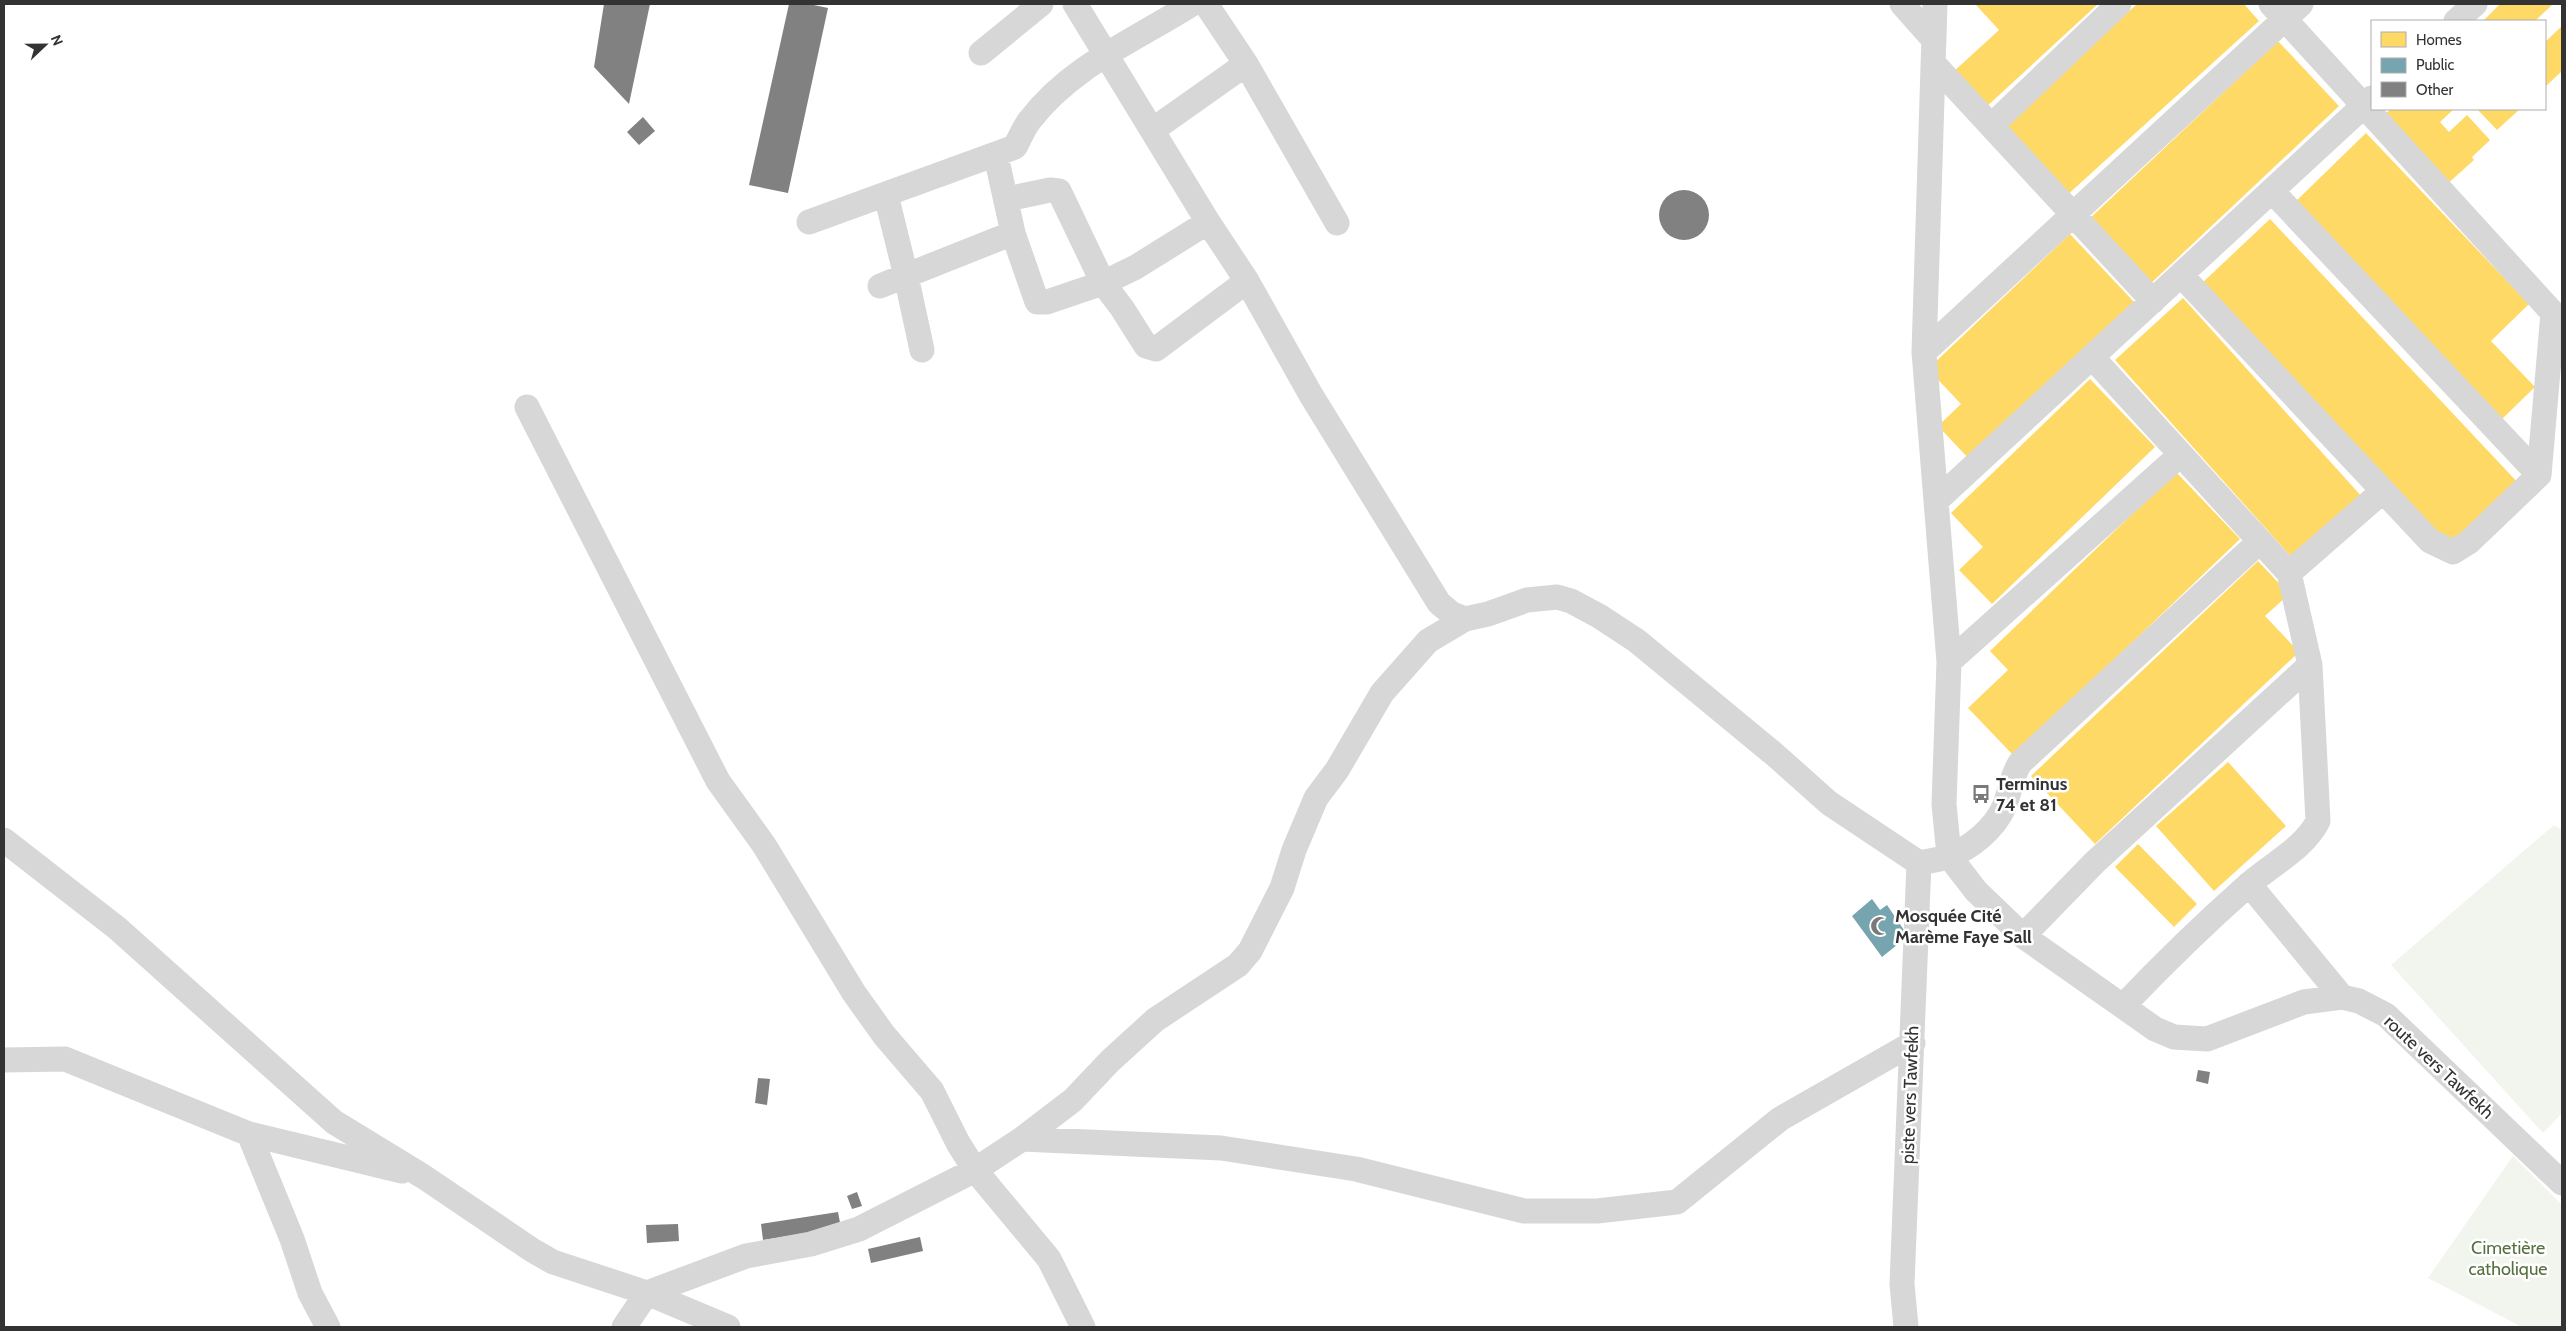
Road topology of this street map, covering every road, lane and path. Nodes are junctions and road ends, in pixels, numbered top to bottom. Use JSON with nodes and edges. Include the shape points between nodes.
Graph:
{"nodes":[{"id":1,"x":1041,"y":4,"type":"edge"},
{"id":2,"x":1075,"y":4,"type":"edge"},
{"id":3,"x":1192,"y":4,"type":"edge"},
{"id":4,"x":1206,"y":4,"type":"edge"},
{"id":5,"x":1902,"y":4,"type":"edge"},
{"id":6,"x":1935,"y":4,"type":"edge"},
{"id":7,"x":2119,"y":4,"type":"edge"},
{"id":8,"x":2474,"y":4,"type":"edge"},
{"id":9,"x":2286,"y":9,"type":"edge"},
{"id":10,"x":2457,"y":20,"type":"edge"},
{"id":11,"x":1934,"y":52,"type":"junction"},
{"id":12,"x":981,"y":53,"type":"dead end"},
{"id":13,"x":1106,"y":54,"type":"junction"},
{"id":14,"x":1246,"y":64,"type":"junction"},
{"id":15,"x":2368,"y":102,"type":"edge"},
{"id":16,"x":2375,"y":110,"type":"edge"},
{"id":17,"x":1992,"y":125,"type":"junction"},
{"id":18,"x":1154,"y":129,"type":"junction"},
{"id":19,"x":996,"y":156,"type":"junction"},
{"id":20,"x":2272,"y":191,"type":"junction"},
{"id":21,"x":886,"y":195,"type":"junction"},
{"id":22,"x":1008,"y":199,"type":"junction"},
{"id":23,"x":2074,"y":214,"type":"junction"},
{"id":24,"x":809,"y":222,"type":"dead end"},
{"id":25,"x":1208,"y":222,"type":"junction"},
{"id":26,"x":1337,"y":223,"type":"dead end"},
{"id":27,"x":1014,"y":233,"type":"junction"},
{"id":28,"x":2181,"y":275,"type":"junction"},
{"id":29,"x":906,"y":276,"type":"junction"},
{"id":30,"x":1247,"y":280,"type":"junction"},
{"id":31,"x":1103,"y":283,"type":"junction"},
{"id":32,"x":880,"y":286,"type":"dead end"},
{"id":33,"x":2153,"y":301,"type":"junction"},
{"id":34,"x":2557,"y":318,"type":"edge"},
{"id":35,"x":922,"y":350,"type":"dead end"},
{"id":36,"x":1924,"y":352,"type":"junction"},
{"id":37,"x":2092,"y":357,"type":"junction"},
{"id":38,"x":527,"y":407,"type":"dead end"},
{"id":39,"x":2180,"y":454,"type":"junction"},
{"id":40,"x":2539,"y":474,"type":"junction"},
{"id":41,"x":2383,"y":491,"type":"junction"},
{"id":42,"x":1936,"y":502,"type":"junction"},
{"id":43,"x":2260,"y":541,"type":"junction"},
{"id":44,"x":2289,"y":572,"type":"junction"},
{"id":45,"x":1465,"y":619,"type":"junction"},
{"id":46,"x":1949,"y":662,"type":"junction"},
{"id":47,"x":2310,"y":665,"type":"junction"},
{"id":48,"x":4,"y":840,"type":"edge"},
{"id":49,"x":1949,"y":856,"type":"junction"},
{"id":50,"x":1919,"y":863,"type":"junction"},
{"id":51,"x":2249,"y":884,"type":"junction"},
{"id":52,"x":2023,"y":936,"type":"junction"},
{"id":53,"x":2342,"y":997,"type":"junction"},
{"id":54,"x":2123,"y":1006,"type":"junction"},
{"id":55,"x":1913,"y":1043,"type":"junction"},
{"id":56,"x":4,"y":1060,"type":"edge"},
{"id":57,"x":249,"y":1134,"type":"junction"},
{"id":58,"x":1022,"y":1139,"type":"junction"},
{"id":59,"x":975,"y":1170,"type":"junction"},
{"id":60,"x":424,"y":1177,"type":"junction"},
{"id":61,"x":2562,"y":1183,"type":"edge"},
{"id":62,"x":648,"y":1293,"type":"junction"},
{"id":63,"x":328,"y":1327,"type":"edge"},
{"id":64,"x":624,"y":1327,"type":"edge"},
{"id":65,"x":728,"y":1327,"type":"edge"},
{"id":66,"x":1083,"y":1327,"type":"edge"},
{"id":67,"x":1906,"y":1327,"type":"edge"}],
"edges":[{"from":1,"to":12,"type":"street"},
{"from":2,"to":13,"type":"street"},
{"from":3,"to":13,"type":"street"},
{"from":4,"to":14,"type":"street"},
{"from":5,"to":11,"type":"street"},
{"from":6,"to":11,"type":"street"},
{"from":7,"to":17,"type":"street"},
{"from":8,"to":10,"type":"street"},
{"from":9,"to":15,"type":"street"},
{"from":9,"to":23,"type":"street"},
{"from":11,"to":17,"type":"street"},
{"from":11,"to":36,"type":"street"},
{"from":13,"to":18,"type":"street"},
{"from":13,"to":19,"type":"street","via":[[1062,86],[1029,120],[1015,147]]},
{"from":14,"to":18,"type":"street"},
{"from":14,"to":26,"type":"street"},
{"from":15,"to":20,"type":"street"},
{"from":16,"to":34,"type":"street"},
{"from":17,"to":23,"type":"street"},
{"from":18,"to":25,"type":"street"},
{"from":19,"to":21,"type":"street"},
{"from":19,"to":22,"type":"street"},
{"from":20,"to":28,"type":"street"},
{"from":20,"to":40,"type":"street"},
{"from":21,"to":24,"type":"street"},
{"from":21,"to":29,"type":"street"},
{"from":22,"to":27,"type":"street"},
{"from":22,"to":31,"type":"street","via":[[1059,191]]},
{"from":23,"to":33,"type":"street"},
{"from":23,"to":36,"type":"street"},
{"from":25,"to":30,"type":"street"},
{"from":25,"to":31,"type":"street","via":[[1136,267]]},
{"from":27,"to":29,"type":"street"},
{"from":27,"to":31,"type":"street","via":[[1037,302],[1047,302]]},
{"from":28,"to":33,"type":"street"},
{"from":28,"to":41,"type":"street"},
{"from":29,"to":32,"type":"street"},
{"from":29,"to":35,"type":"street"},
{"from":30,"to":31,"type":"street","via":[[1156,349],[1146,346]]},
{"from":30,"to":45,"type":"street","via":[[1311,395],[1439,603],[1452,614]]},
{"from":33,"to":37,"type":"street"},
{"from":34,"to":40,"type":"street"},
{"from":36,"to":42,"type":"street"},
{"from":37,"to":39,"type":"street"},
{"from":37,"to":42,"type":"street"},
{"from":38,"to":59,"type":"street","via":[[718,781],[764,845],[854,993],[884,1035],[932,1091]]},
{"from":39,"to":43,"type":"street"},
{"from":39,"to":46,"type":"street"},
{"from":40,"to":41,"type":"street","via":[[2469,542],[2453,552],[2430,542]]},
{"from":41,"to":44,"type":"street"},
{"from":42,"to":46,"type":"street"},
{"from":43,"to":44,"type":"street"},
{"from":43,"to":49,"type":"street","via":[[2020,763],[1999,817],[1977,840]]},
{"from":44,"to":47,"type":"street"},
{"from":45,"to":50,"type":"street","via":[[1544,597],[1571,601],[1637,641],[1829,803]]},
{"from":45,"to":58,"type":"street","via":[[1428,641],[1382,693],[1352,746],[1316,798],[1282,888],[1250,951],[1238,965],[1155,1020],[1073,1100]]},
{"from":46,"to":49,"type":"street","via":[[1944,804]]},
{"from":47,"to":51,"type":"street","via":[[2318,821],[2311,835]]},
{"from":47,"to":52,"type":"street","via":[[2095,862]]},
{"from":48,"to":60,"type":"street","via":[[117,928],[218,1016],[319,1112]]},
{"from":49,"to":50,"type":"street"},
{"from":49,"to":52,"type":"street","name":"route vers Tawfekh","via":[[1976,891]]},
{"from":50,"to":55,"type":"street","name":"piste vers Tawfekh"},
{"from":51,"to":53,"type":"street"},
{"from":51,"to":54,"type":"street","via":[[2176,950]]},
{"from":52,"to":54,"type":"street","name":"route vers Tawfekh"},
{"from":53,"to":54,"type":"street","name":"route vers Tawfekh","via":[[2304,1002],[2207,1039],[2174,1037],[2155,1029]]},
{"from":53,"to":61,"type":"street","name":"route vers Tawfekh","via":[[2359,1001],[2386,1016]]},
{"from":55,"to":58,"type":"street","via":[[1780,1119],[1677,1202],[1597,1211],[1524,1211],[1356,1169],[1221,1148]]},
{"from":55,"to":67,"type":"street","name":"piste vers Tawfekh","via":[[1902,1284]]},
{"from":56,"to":57,"type":"street","via":[[66,1059]]},
{"from":57,"to":60,"type":"street"},
{"from":57,"to":63,"type":"street","via":[[292,1239],[310,1293]]},
{"from":58,"to":59,"type":"street"},
{"from":59,"to":62,"type":"street","via":[[859,1229],[811,1244],[746,1256]]},
{"from":59,"to":66,"type":"street","via":[[1049,1259]]},
{"from":60,"to":62,"type":"street","via":[[553,1262]]},
{"from":62,"to":64,"type":"street"},
{"from":62,"to":65,"type":"street"}]}
